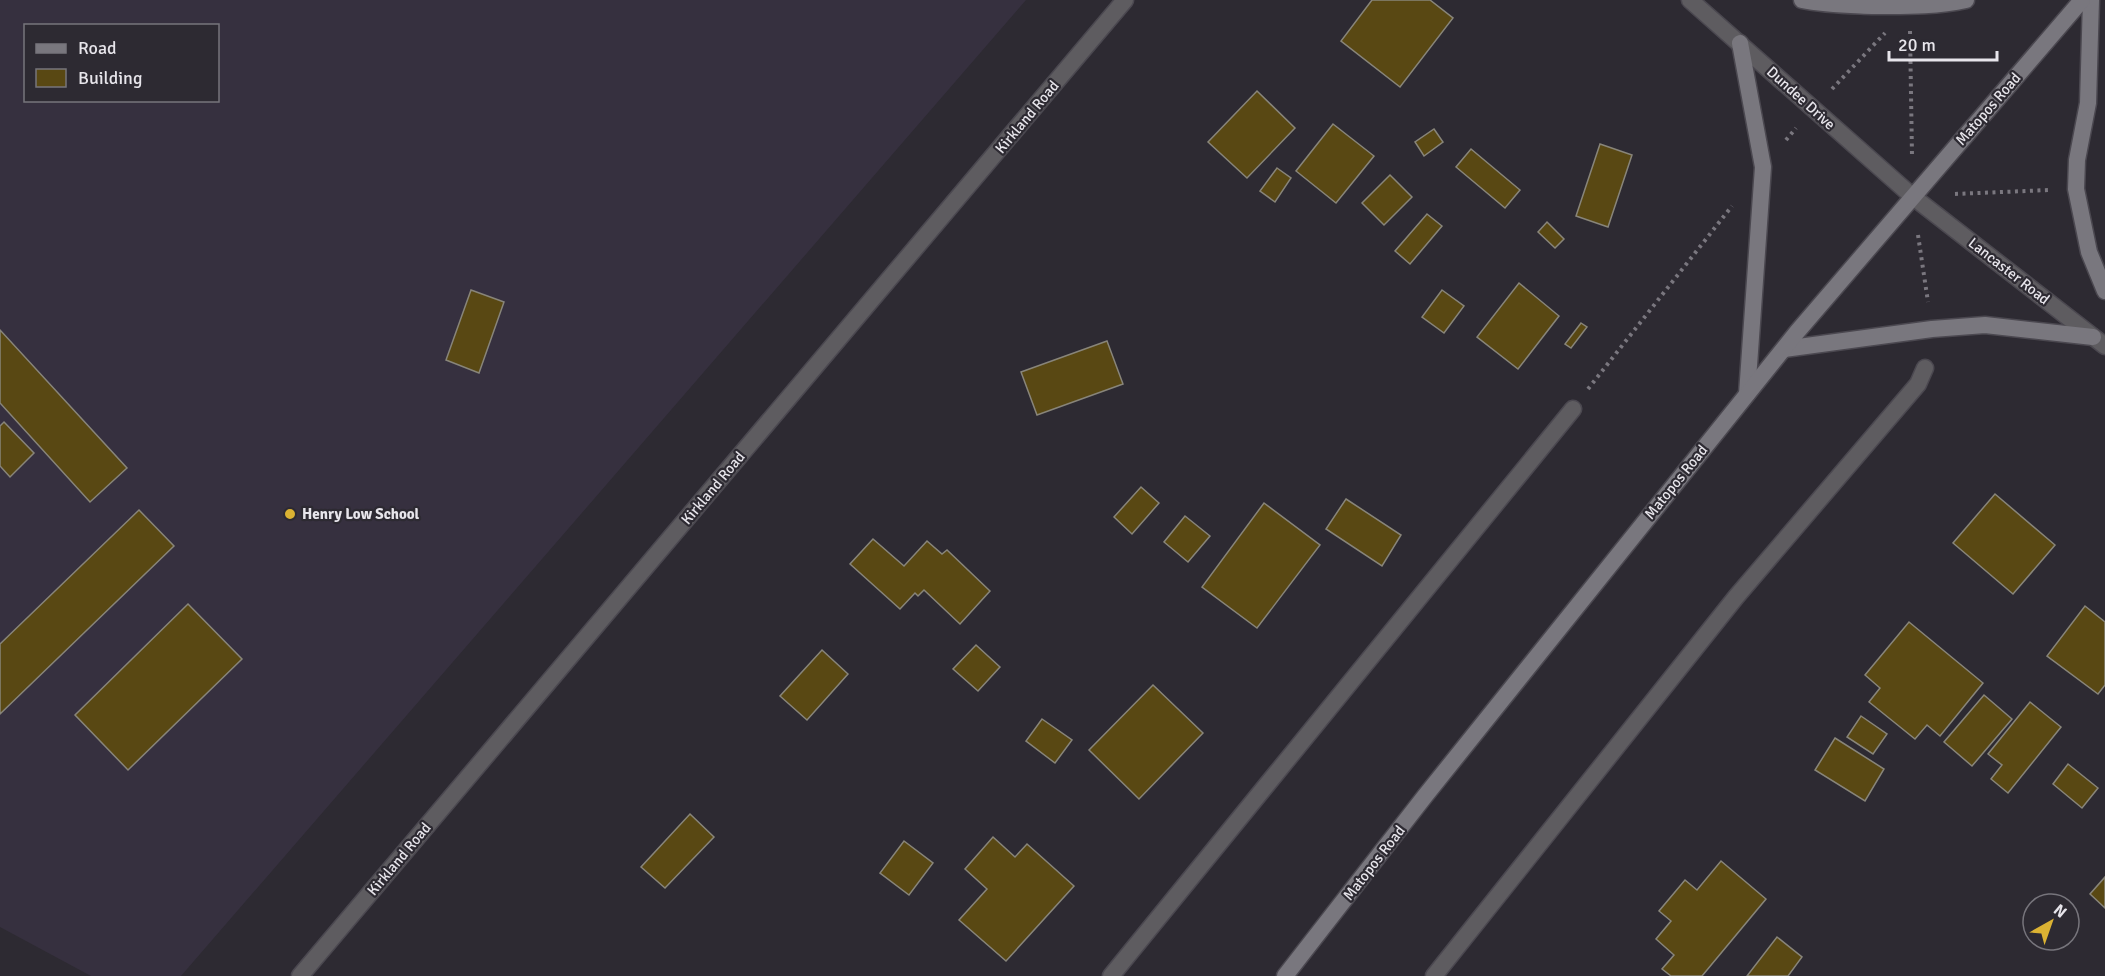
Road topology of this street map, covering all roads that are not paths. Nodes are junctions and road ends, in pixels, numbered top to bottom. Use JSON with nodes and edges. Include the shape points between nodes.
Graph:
{"nodes":[{"id":1,"x":1125,"y":0,"type":"edge"},
{"id":2,"x":1690,"y":0,"type":"edge"},
{"id":3,"x":1802,"y":0,"type":"edge"},
{"id":4,"x":1966,"y":0,"type":"edge"},
{"id":5,"x":2082,"y":0,"type":"edge"},
{"id":6,"x":2091,"y":0,"type":"edge"},
{"id":7,"x":1740,"y":43,"type":"junction"},
{"id":8,"x":1912,"y":196,"type":"junction"},
{"id":9,"x":2105,"y":291,"type":"edge"},
{"id":10,"x":2099,"y":341,"type":"edge"},
{"id":11,"x":1784,"y":349,"type":"junction"},
{"id":12,"x":1925,"y":368,"type":"dead end"},
{"id":13,"x":1747,"y":394,"type":"junction"},
{"id":14,"x":1573,"y":409,"type":"dead end"},
{"id":15,"x":300,"y":976,"type":"edge"},
{"id":16,"x":1112,"y":976,"type":"edge"},
{"id":17,"x":1284,"y":976,"type":"edge"},
{"id":18,"x":1434,"y":976,"type":"edge"}],
"edges":[{"from":1,"to":15,"type":"street","name":"Kirkland Road"},
{"from":2,"to":7,"type":"street","name":"Dundee Drive"},
{"from":3,"to":4,"type":"main road","via":[[1910,6]]},
{"from":5,"to":8,"type":"main road","name":"Matopos Road"},
{"from":6,"to":9,"type":"main road","via":[[2089,91],[2076,189],[2089,252]]},
{"from":7,"to":8,"type":"street","name":"Dundee Drive"},
{"from":7,"to":13,"type":"main road","via":[[1763,167]]},
{"from":8,"to":10,"type":"street","name":"Lancaster Road"},
{"from":8,"to":11,"type":"main road","name":"Matopos Road"},
{"from":10,"to":11,"type":"main road","via":[[1985,325]]},
{"from":11,"to":13,"type":"main road","name":"Matopos Road"},
{"from":12,"to":18,"type":"street","via":[[1918,384],[1736,597]]},
{"from":13,"to":17,"type":"main road","name":"Matopos Road"},
{"from":14,"to":16,"type":"street"}]}
